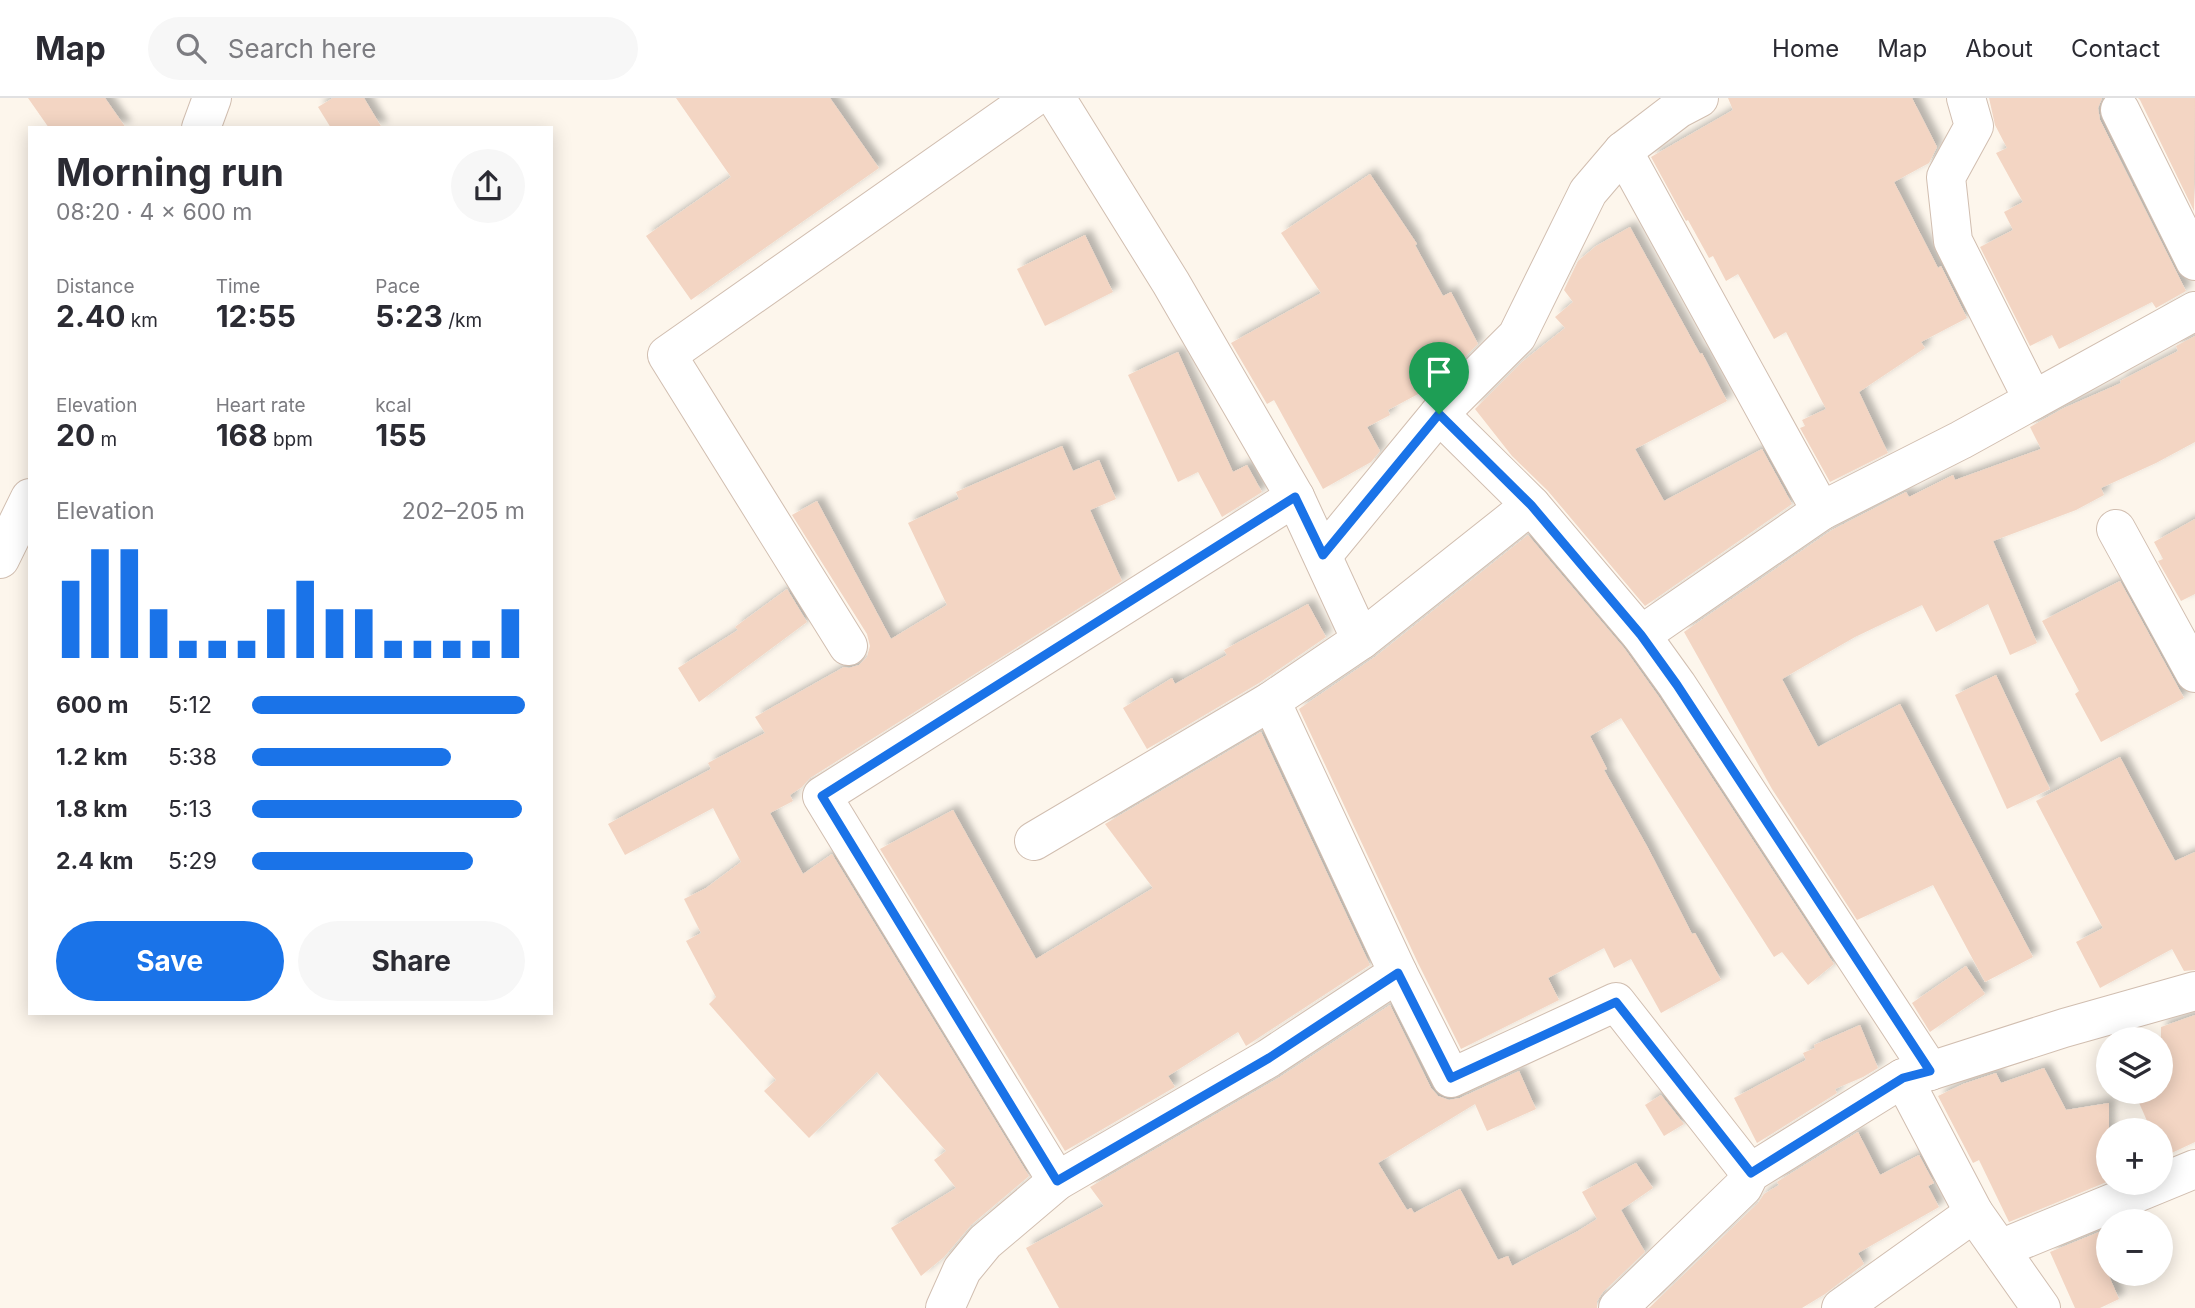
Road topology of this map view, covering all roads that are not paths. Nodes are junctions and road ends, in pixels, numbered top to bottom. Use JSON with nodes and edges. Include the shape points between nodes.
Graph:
{"nodes":[{"id":1,"x":212,"y":98,"type":"edge"},
{"id":2,"x":1032,"y":98,"type":"edge"},
{"id":3,"x":1056,"y":98,"type":"edge"},
{"id":4,"x":1699,"y":98,"type":"edge"},
{"id":5,"x":1966,"y":98,"type":"edge"},
{"id":6,"x":2120,"y":110,"type":"dead end"},
{"id":7,"x":202,"y":126,"type":"edge"},
{"id":8,"x":1623,"y":151,"type":"junction"},
{"id":9,"x":2195,"y":261,"type":"edge"},
{"id":10,"x":2195,"y":311,"type":"edge"},
{"id":11,"x":2034,"y":400,"type":"junction"},
{"id":12,"x":1439,"y":414,"type":"junction"},
{"id":13,"x":1295,"y":497,"type":"junction"},
{"id":14,"x":28,"y":502,"type":"edge"},
{"id":15,"x":1531,"y":505,"type":"junction"},
{"id":16,"x":1821,"y":511,"type":"junction"},
{"id":17,"x":2116,"y":529,"type":"dead end"},
{"id":18,"x":1323,"y":555,"type":"junction"},
{"id":19,"x":0,"y":559,"type":"edge"},
{"id":20,"x":1641,"y":635,"type":"junction"},
{"id":21,"x":1361,"y":640,"type":"junction"},
{"id":22,"x":848,"y":646,"type":"dead end"},
{"id":23,"x":2195,"y":673,"type":"edge"},
{"id":24,"x":1271,"y":701,"type":"junction"},
{"id":25,"x":1034,"y":841,"type":"dead end"},
{"id":26,"x":1398,"y":973,"type":"junction"},
{"id":27,"x":2195,"y":991,"type":"edge"},
{"id":28,"x":1917,"y":1075,"type":"junction"},
{"id":29,"x":2195,"y":1169,"type":"edge"},
{"id":30,"x":1751,"y":1173,"type":"junction"},
{"id":31,"x":1057,"y":1181,"type":"junction"},
{"id":32,"x":1987,"y":1232,"type":"junction"},
{"id":33,"x":948,"y":1307,"type":"edge"},
{"id":34,"x":1618,"y":1308,"type":"edge"},
{"id":35,"x":1841,"y":1308,"type":"edge"},
{"id":36,"x":2041,"y":1308,"type":"edge"}],
"edges":[{"from":1,"to":7,"type":"street"},
{"from":2,"to":22,"type":"street","via":[[667,355]]},
{"from":3,"to":13,"type":"street"},
{"from":4,"to":8,"type":"street"},
{"from":5,"to":11,"type":"street","via":[[1974,126],[1946,177],[1953,241]]},
{"from":6,"to":9,"type":"street"},
{"from":8,"to":12,"type":"street","via":[[1588,192],[1517,336]]},
{"from":8,"to":16,"type":"street"},
{"from":10,"to":11,"type":"street"},
{"from":11,"to":16,"type":"street"},
{"from":12,"to":15,"type":"street"},
{"from":12,"to":18,"type":"street"},
{"from":13,"to":18,"type":"street"},
{"from":13,"to":31,"type":"street","via":[[822,796]]},
{"from":14,"to":19,"type":"street"},
{"from":15,"to":20,"type":"street"},
{"from":15,"to":21,"type":"street"},
{"from":16,"to":20,"type":"street"},
{"from":17,"to":23,"type":"street"},
{"from":18,"to":21,"type":"street"},
{"from":20,"to":28,"type":"street","via":[[1685,696]]},
{"from":21,"to":24,"type":"street"},
{"from":24,"to":25,"type":"street"},
{"from":24,"to":26,"type":"street"},
{"from":26,"to":30,"type":"street","via":[[1451,1078],[1616,1002]]},
{"from":26,"to":31,"type":"street","via":[[1269,1058]]},
{"from":27,"to":28,"type":"street"},
{"from":28,"to":30,"type":"street"},
{"from":28,"to":32,"type":"street"},
{"from":29,"to":32,"type":"street"},
{"from":30,"to":34,"type":"street","via":[[1743,1187]]},
{"from":31,"to":33,"type":"street","via":[[985,1242],[962,1270]]},
{"from":32,"to":35,"type":"street"},
{"from":32,"to":36,"type":"street"}]}
